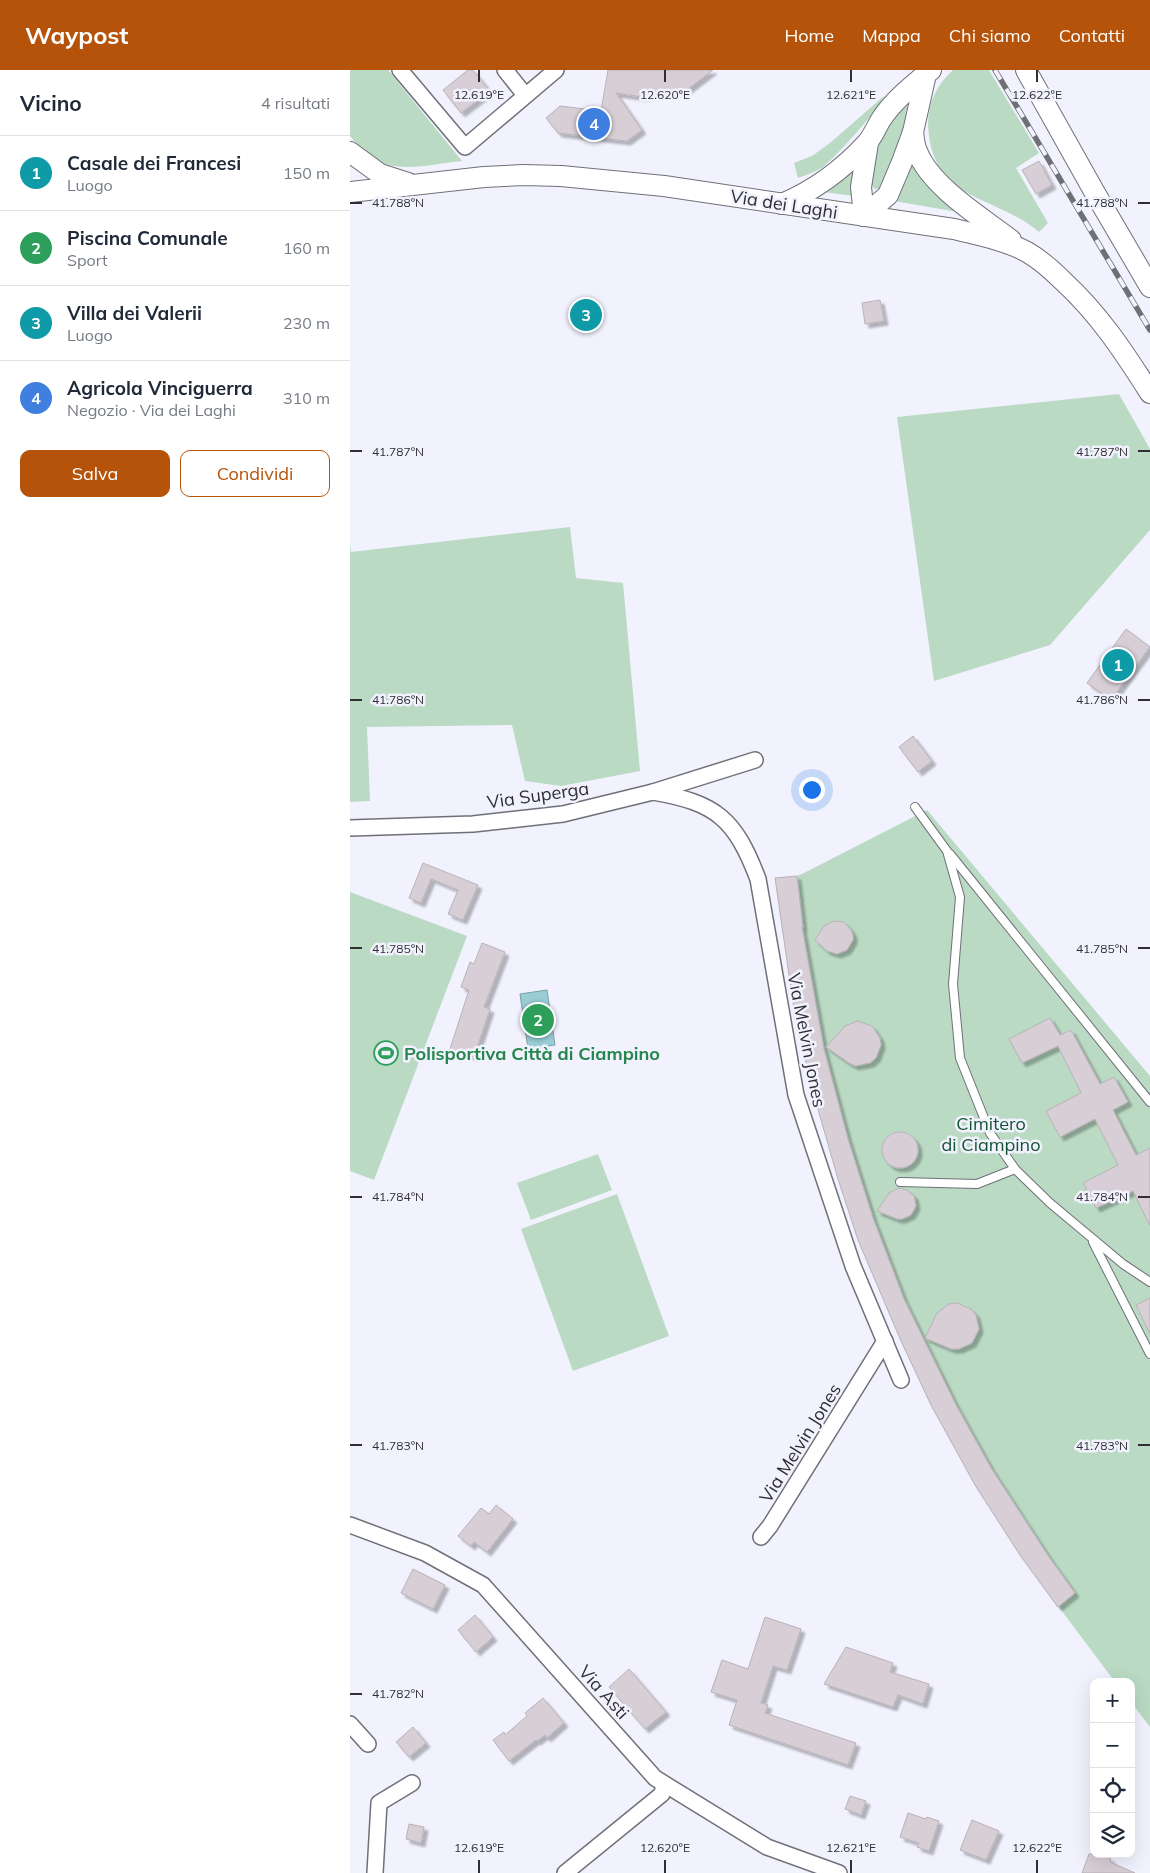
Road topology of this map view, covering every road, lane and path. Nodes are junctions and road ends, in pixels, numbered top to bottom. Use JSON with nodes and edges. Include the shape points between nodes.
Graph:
{"nodes":[{"id":1,"x":400,"y":70,"type":"edge"},
{"id":2,"x":505,"y":70,"type":"edge"},
{"id":3,"x":556,"y":70,"type":"edge"},
{"id":4,"x":1026,"y":70,"type":"edge"},
{"id":5,"x":1036,"y":70,"type":"edge"},
{"id":6,"x":929,"y":72,"type":"edge"},
{"id":7,"x":525,"y":95,"type":"junction"},
{"id":8,"x":1042,"y":100,"type":"junction"},
{"id":9,"x":913,"y":132,"type":"junction"},
{"id":10,"x":868,"y":143,"type":"junction"},
{"id":11,"x":354,"y":156,"type":"edge"},
{"id":12,"x":415,"y":185,"type":"junction"},
{"id":13,"x":351,"y":191,"type":"edge"},
{"id":14,"x":782,"y":204,"type":"junction"},
{"id":15,"x":864,"y":216,"type":"junction"},
{"id":16,"x":1026,"y":252,"type":"junction"},
{"id":17,"x":1143,"y":266,"type":"edge"},
{"id":18,"x":1150,"y":287,"type":"edge"},
{"id":19,"x":1150,"y":393,"type":"edge"},
{"id":20,"x":755,"y":760,"type":"dead end"},
{"id":21,"x":653,"y":792,"type":"junction"},
{"id":22,"x":915,"y":807,"type":"dead end"},
{"id":23,"x":350,"y":828,"type":"edge"},
{"id":24,"x":947,"y":851,"type":"junction"},
{"id":25,"x":1150,"y":1102,"type":"edge"},
{"id":26,"x":1014,"y":1169,"type":"junction"},
{"id":27,"x":900,"y":1182,"type":"dead end"},
{"id":28,"x":1091,"y":1238,"type":"junction"},
{"id":29,"x":1150,"y":1282,"type":"edge"},
{"id":30,"x":885,"y":1341,"type":"junction"},
{"id":31,"x":1150,"y":1354,"type":"edge"},
{"id":32,"x":901,"y":1380,"type":"dead end"},
{"id":33,"x":350,"y":1525,"type":"edge"},
{"id":34,"x":761,"y":1537,"type":"dead end"},
{"id":35,"x":350,"y":1724,"type":"edge"},
{"id":36,"x":368,"y":1744,"type":"dead end"},
{"id":37,"x":412,"y":1784,"type":"dead end"},
{"id":38,"x":664,"y":1784,"type":"junction"},
{"id":39,"x":375,"y":1873,"type":"edge"},
{"id":40,"x":565,"y":1873,"type":"edge"},
{"id":41,"x":839,"y":1873,"type":"edge"}],
"edges":[{"from":1,"to":7,"type":"street","via":[[465,147]]},
{"from":2,"to":7,"type":"street"},
{"from":3,"to":7,"type":"street"},
{"from":4,"to":8,"type":"main road"},
{"from":5,"to":8,"type":"main road"},
{"from":6,"to":9,"type":"main road"},
{"from":6,"to":10,"type":"main road","via":[[903,92],[882,117]]},
{"from":8,"to":17,"type":"main road"},
{"from":9,"to":15,"type":"main road","via":[[888,195]]},
{"from":9,"to":16,"type":"main road","via":[[916,150],[933,178]]},
{"from":10,"to":14,"type":"main road","via":[[834,174]]},
{"from":10,"to":15,"type":"main road","via":[[861,187]]},
{"from":11,"to":12,"type":"main road","via":[[380,174]]},
{"from":11,"to":13,"type":"main road","via":[[363,178],[360,186]]},
{"from":12,"to":13,"type":"main road","name":"Via dei Laghi"},
{"from":12,"to":14,"type":"main road","name":"Via dei Laghi","via":[[484,177],[561,176],[664,186]]},
{"from":14,"to":15,"type":"main road","name":"Via dei Laghi"},
{"from":15,"to":16,"type":"main road","name":"Via dei Laghi","via":[[954,229],[991,238]]},
{"from":16,"to":19,"type":"main road","name":"Via dei Laghi","via":[[1044,263],[1091,308]]},
{"from":17,"to":18,"type":"main road"},
{"from":20,"to":21,"type":"street","name":"Via Superga"},
{"from":21,"to":23,"type":"street","name":"Via Superga","via":[[563,814],[473,824]]},
{"from":21,"to":30,"type":"street","name":"Via Melvin Jones","via":[[695,802],[715,813],[730,825],[749,854],[758,879],[796,1095],[853,1266]]},
{"from":22,"to":24,"type":"lane"},
{"from":24,"to":25,"type":"lane"},
{"from":24,"to":26,"type":"lane","via":[[960,897],[953,984],[960,1058],[990,1133]]},
{"from":26,"to":27,"type":"lane","via":[[977,1184]]},
{"from":26,"to":28,"type":"lane"},
{"from":28,"to":29,"type":"lane"},
{"from":28,"to":31,"type":"lane"},
{"from":30,"to":32,"type":"street","name":"Via Melvin Jones"},
{"from":30,"to":34,"type":"street","name":"Via Melvin Jones"},
{"from":33,"to":38,"type":"street","name":"Via Asti","via":[[425,1553],[483,1585],[655,1778]]},
{"from":35,"to":36,"type":"street"},
{"from":37,"to":39,"type":"street","via":[[379,1803]]},
{"from":38,"to":40,"type":"street","via":[[662,1794]]},
{"from":38,"to":41,"type":"street","name":"Via Asti","via":[[767,1847]]}]}
